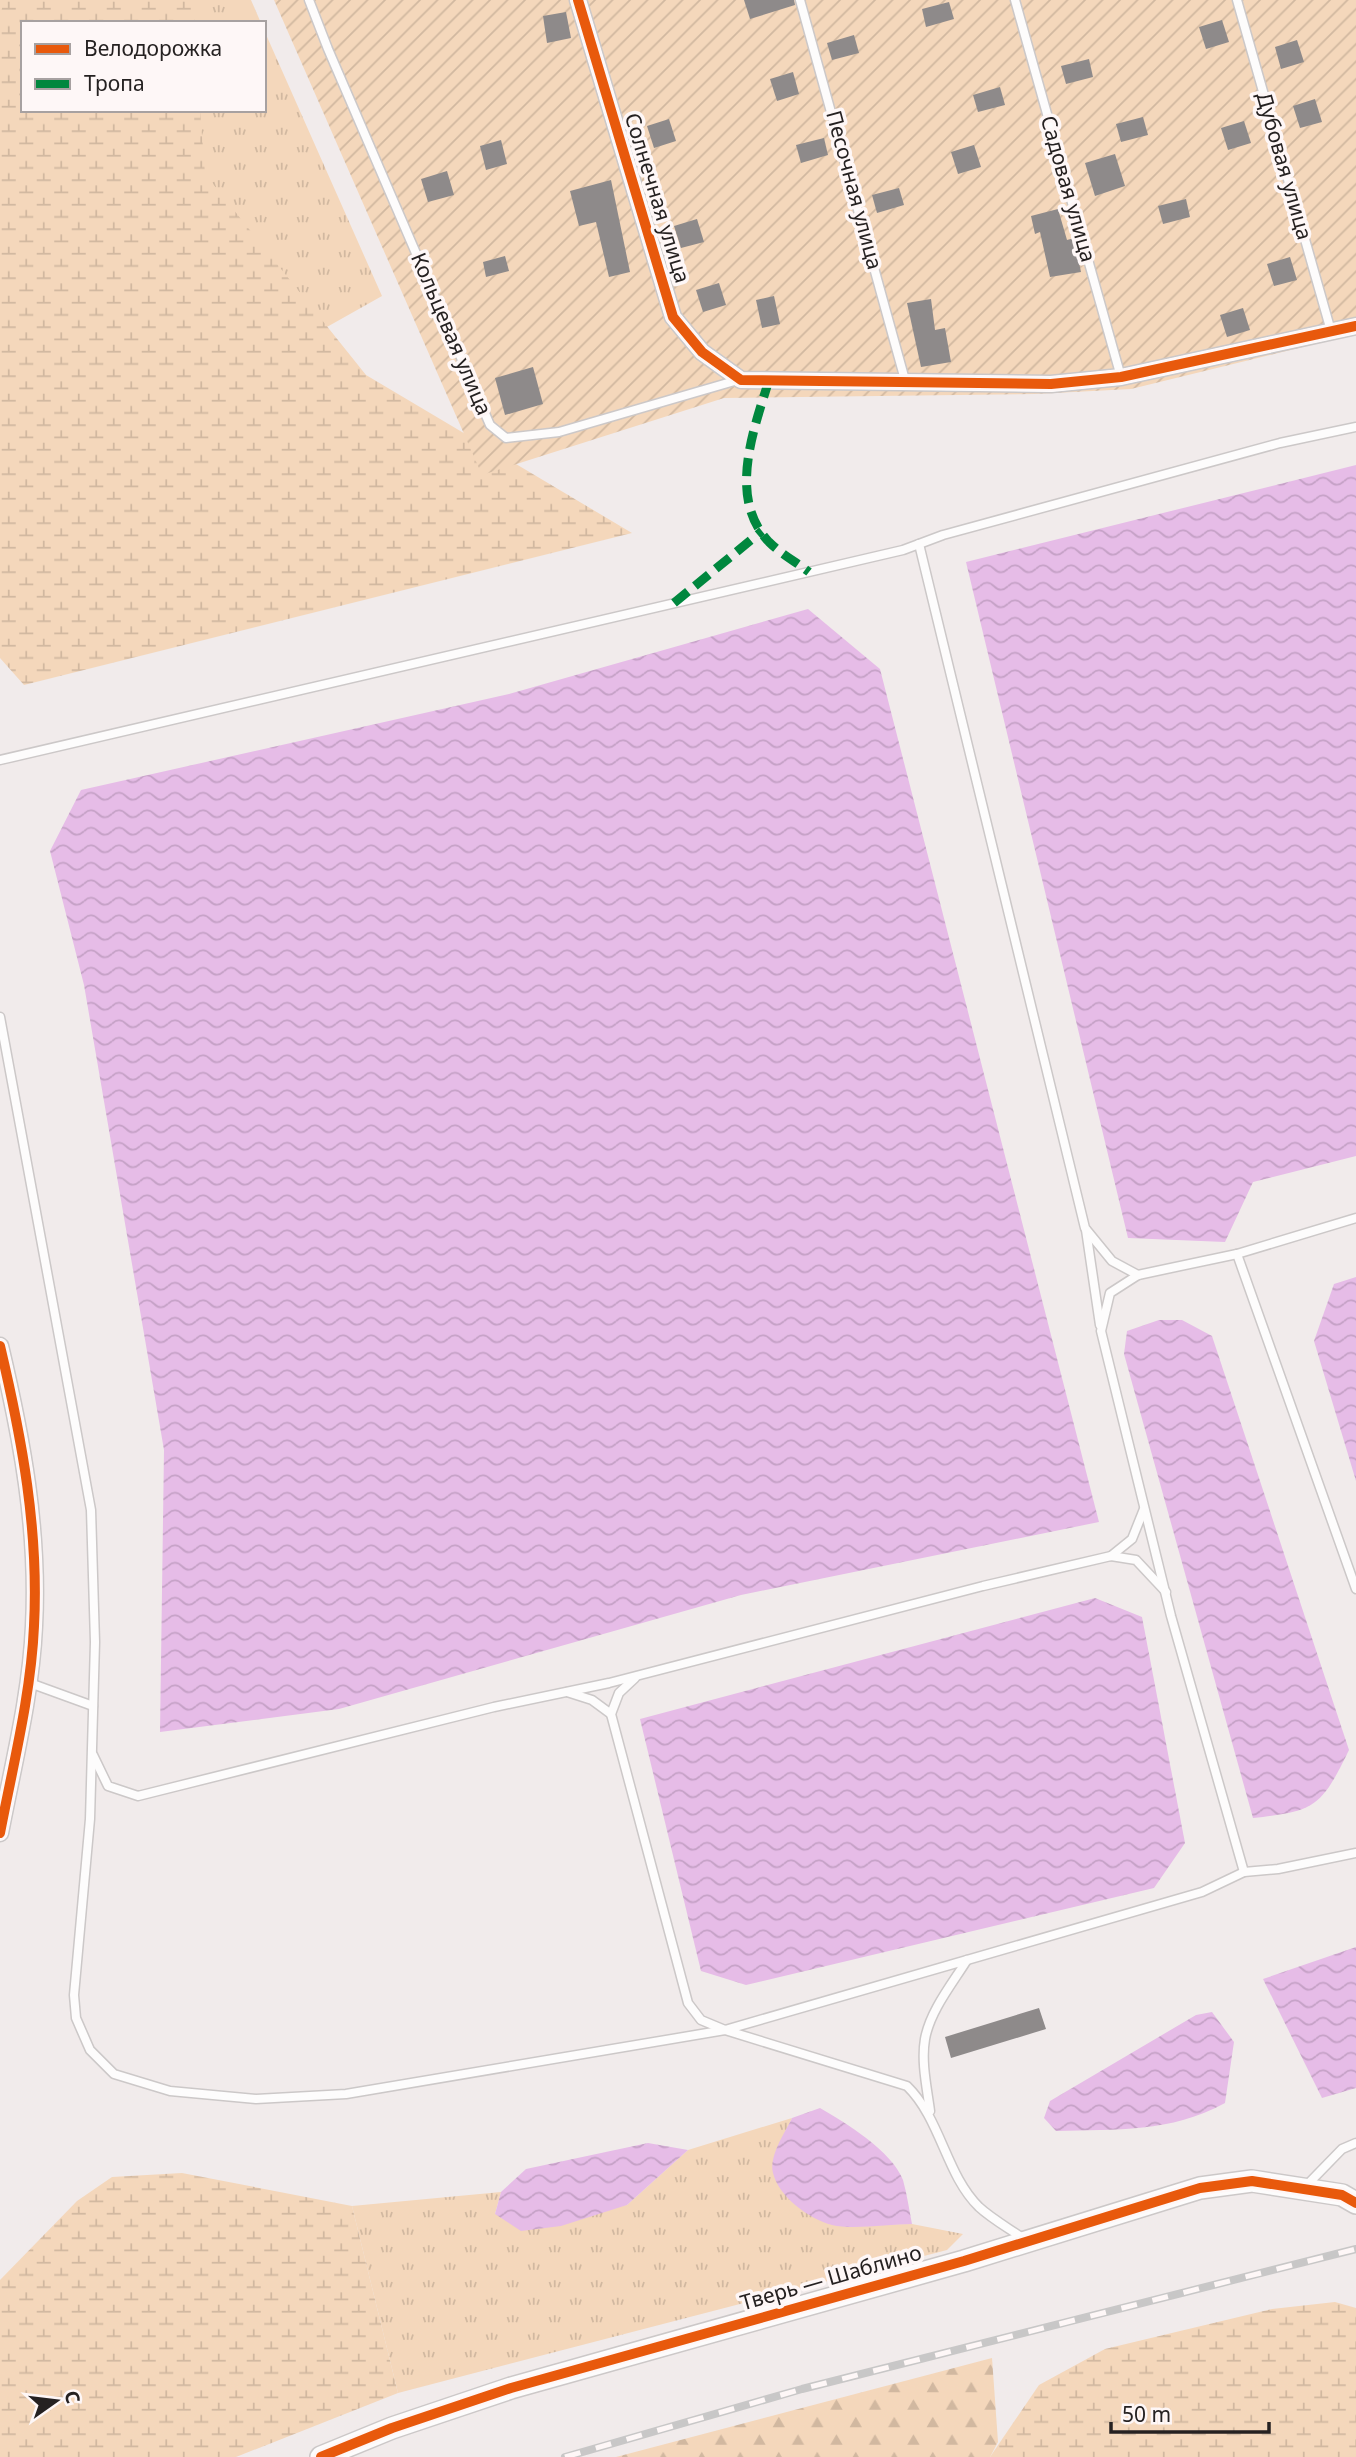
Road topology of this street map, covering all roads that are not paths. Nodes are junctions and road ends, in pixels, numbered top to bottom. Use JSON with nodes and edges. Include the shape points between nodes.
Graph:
{"nodes":[{"id":1,"x":309,"y":0,"type":"edge"},
{"id":2,"x":578,"y":0,"type":"edge"},
{"id":3,"x":800,"y":0,"type":"edge"},
{"id":4,"x":1015,"y":0,"type":"edge"},
{"id":5,"x":1237,"y":0,"type":"edge"},
{"id":6,"x":1356,"y":326,"type":"edge"},
{"id":7,"x":1331,"y":331,"type":"junction"},
{"id":8,"x":1121,"y":377,"type":"junction"},
{"id":9,"x":741,"y":380,"type":"junction"},
{"id":10,"x":905,"y":380,"type":"junction"},
{"id":11,"x":1356,"y":427,"type":"edge"},
{"id":12,"x":919,"y":544,"type":"junction"},
{"id":13,"x":0,"y":760,"type":"edge"},
{"id":14,"x":0,"y":1017,"type":"edge"},
{"id":15,"x":1356,"y":1218,"type":"edge"},
{"id":16,"x":1085,"y":1228,"type":"junction"},
{"id":17,"x":1237,"y":1254,"type":"junction"},
{"id":18,"x":1138,"y":1275,"type":"junction"},
{"id":19,"x":1101,"y":1331,"type":"junction"},
{"id":20,"x":0,"y":1346,"type":"edge"},
{"id":21,"x":1145,"y":1506,"type":"junction"},
{"id":22,"x":1111,"y":1556,"type":"junction"},
{"id":23,"x":1356,"y":1589,"type":"edge"},
{"id":24,"x":1166,"y":1592,"type":"junction"},
{"id":25,"x":637,"y":1676,"type":"junction"},
{"id":26,"x":27,"y":1682,"type":"junction"},
{"id":27,"x":566,"y":1692,"type":"junction"},
{"id":28,"x":93,"y":1706,"type":"junction"},
{"id":29,"x":611,"y":1714,"type":"junction"},
{"id":30,"x":92,"y":1752,"type":"junction"},
{"id":31,"x":0,"y":1833,"type":"edge"},
{"id":32,"x":1356,"y":1853,"type":"edge"},
{"id":33,"x":1244,"y":1872,"type":"junction"},
{"id":34,"x":967,"y":1960,"type":"junction"},
{"id":35,"x":725,"y":2030,"type":"junction"},
{"id":36,"x":932,"y":2121,"type":"junction"},
{"id":37,"x":1356,"y":2143,"type":"edge"},
{"id":38,"x":1303,"y":2189,"type":"junction"},
{"id":39,"x":1351,"y":2197,"type":"edge"},
{"id":40,"x":1027,"y":2241,"type":"junction"},
{"id":41,"x":321,"y":2457,"type":"edge"}],
"edges":[{"from":1,"to":9,"type":"lane","name":"Кольцевая улица","via":[[490,425],[506,438],[559,432]]},
{"from":2,"to":9,"type":"street","name":"Солнечная улица","via":[[673,317],[702,352]]},
{"from":3,"to":10,"type":"lane","name":"Песочная улица"},
{"from":4,"to":8,"type":"lane","name":"Садовая улица"},
{"from":5,"to":7,"type":"lane","name":"Дубовая улица"},
{"from":6,"to":7,"type":"street"},
{"from":7,"to":8,"type":"street"},
{"from":8,"to":10,"type":"street","via":[[1051,384]]},
{"from":9,"to":10,"type":"street"},
{"from":11,"to":12,"type":"lane","via":[[1280,443]]},
{"from":12,"to":13,"type":"lane"},
{"from":12,"to":16,"type":"lane"},
{"from":14,"to":28,"type":"lane","via":[[91,1510]]},
{"from":15,"to":17,"type":"lane"},
{"from":16,"to":18,"type":"lane","via":[[1112,1261]]},
{"from":16,"to":19,"type":"lane"},
{"from":17,"to":18,"type":"lane"},
{"from":17,"to":23,"type":"lane"},
{"from":18,"to":19,"type":"lane","via":[[1110,1293]]},
{"from":19,"to":21,"type":"lane"},
{"from":20,"to":26,"type":"street","via":[[33,1514],[34,1628]]},
{"from":21,"to":22,"type":"lane","via":[[1132,1539]]},
{"from":21,"to":24,"type":"lane"},
{"from":22,"to":24,"type":"lane","via":[[1136,1560]]},
{"from":22,"to":25,"type":"lane"},
{"from":24,"to":33,"type":"lane"},
{"from":25,"to":27,"type":"lane"},
{"from":25,"to":29,"type":"lane","via":[[619,1693]]},
{"from":26,"to":28,"type":"lane"},
{"from":26,"to":31,"type":"street"},
{"from":27,"to":29,"type":"lane","via":[[592,1700]]},
{"from":27,"to":30,"type":"lane","via":[[138,1796],[108,1786]]},
{"from":28,"to":30,"type":"lane"},
{"from":29,"to":35,"type":"lane","via":[[688,2003],[701,2020]]},
{"from":30,"to":35,"type":"lane","via":[[74,1995],[76,2018],[90,2050],[114,2074],[170,2091],[256,2099],[346,2094]]},
{"from":32,"to":33,"type":"lane"},
{"from":33,"to":34,"type":"lane","via":[[1202,1892]]},
{"from":34,"to":35,"type":"lane"},
{"from":34,"to":36,"type":"lane","via":[[925,2038],[924,2068]]},
{"from":35,"to":36,"type":"lane","via":[[907,2086],[922,2100]]},
{"from":36,"to":40,"type":"lane","via":[[978,2206]]},
{"from":37,"to":38,"type":"lane","via":[[1342,2149]]},
{"from":38,"to":39,"type":"street","name":"Тверь — Шаблино"},
{"from":38,"to":40,"type":"street","name":"Тверь — Шаблино","via":[[1252,2181],[1222,2183],[1142,2203]]},
{"from":40,"to":41,"type":"street","name":"Тверь — Шаблино","via":[[511,2388]]}]}
